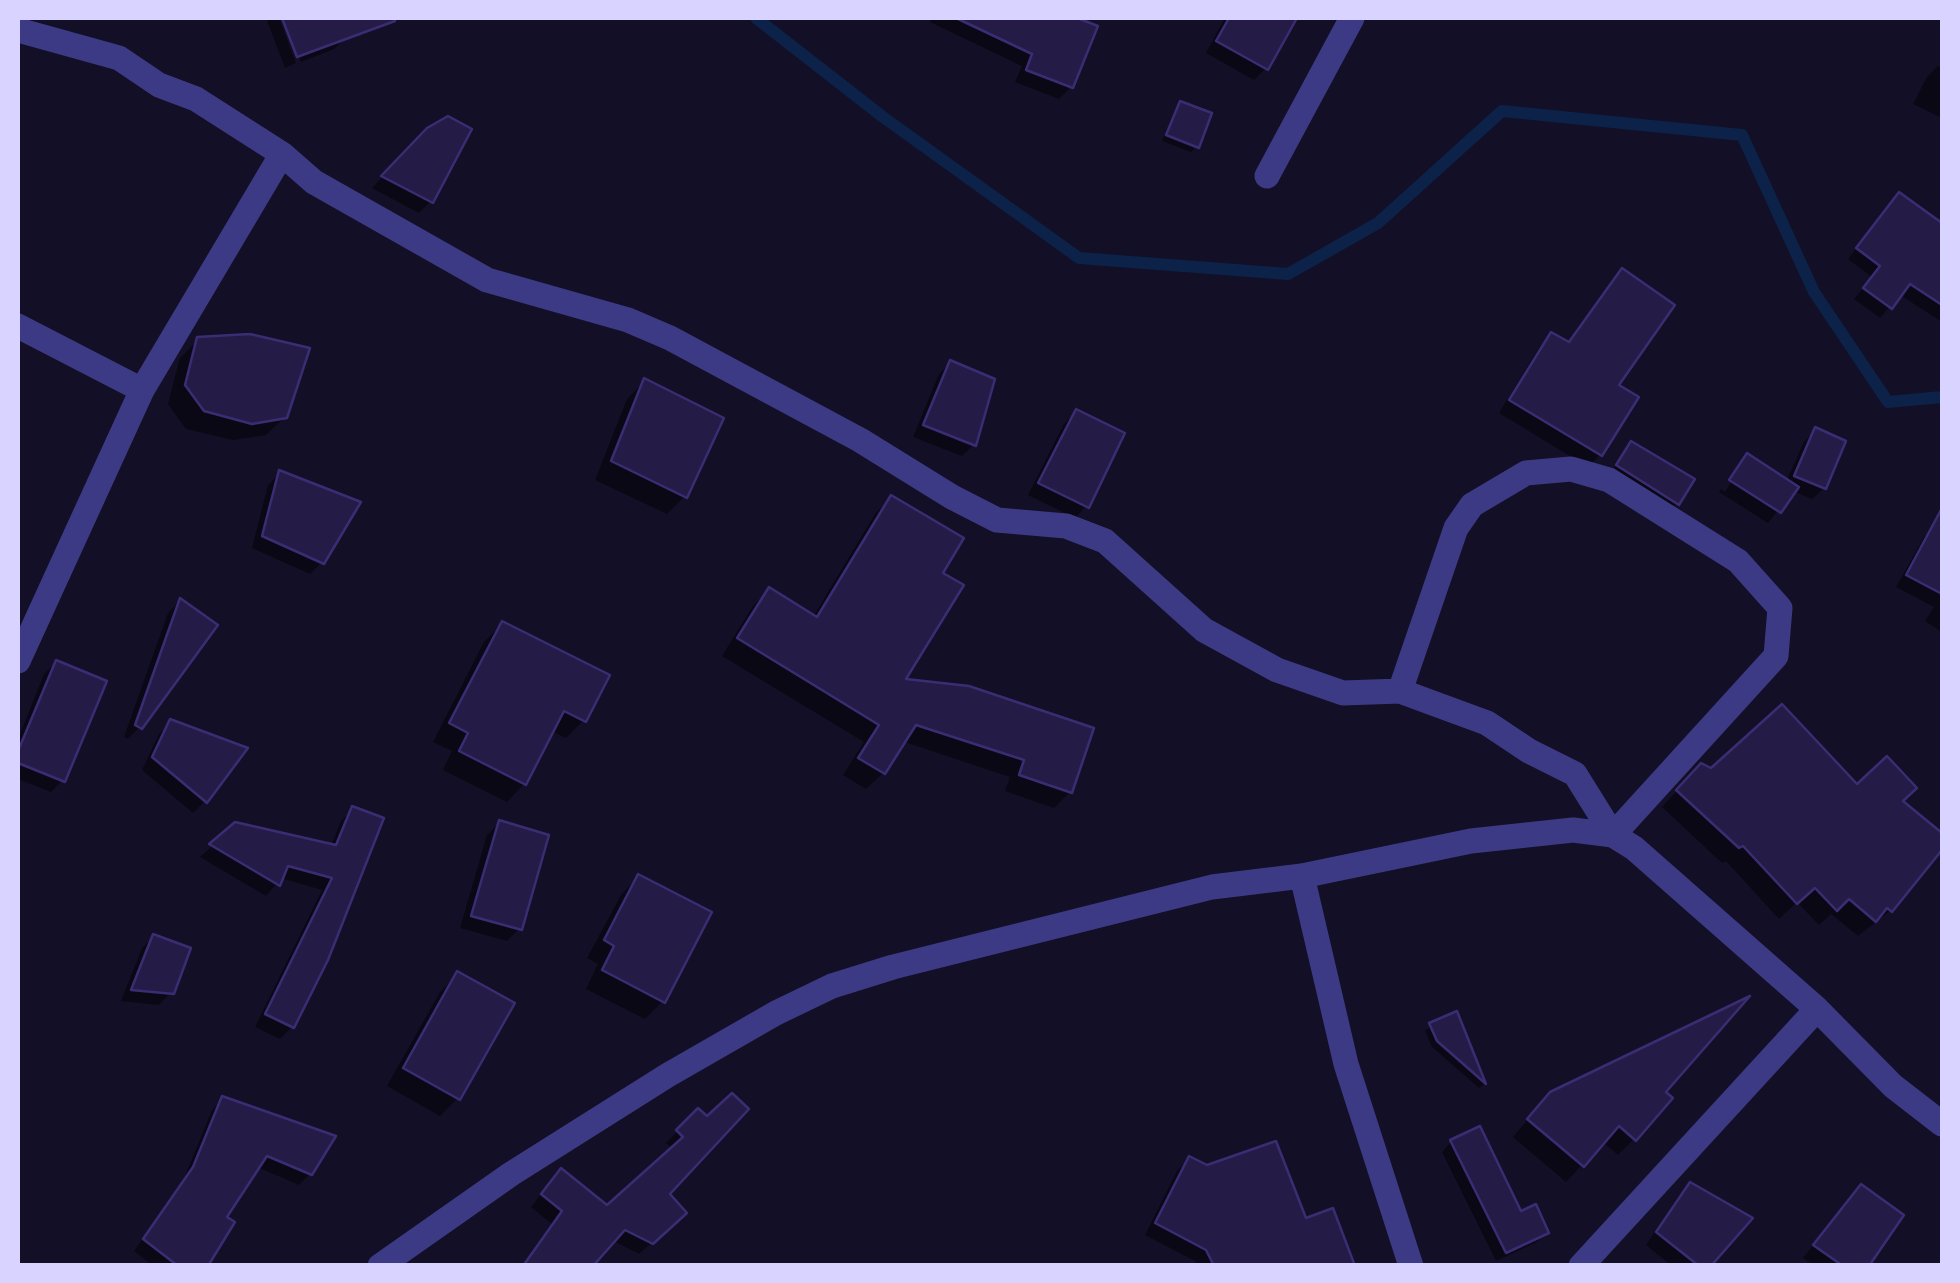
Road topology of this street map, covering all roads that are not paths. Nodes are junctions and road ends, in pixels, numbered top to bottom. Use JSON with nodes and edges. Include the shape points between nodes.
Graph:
{"nodes":[{"id":1,"x":1352,"y":18,"type":"edge"},
{"id":2,"x":18,"y":30,"type":"edge"},
{"id":3,"x":282,"y":154,"type":"junction"},
{"id":4,"x":1266,"y":176,"type":"dead end"},
{"id":5,"x":18,"y":326,"type":"edge"},
{"id":6,"x":142,"y":390,"type":"junction"},
{"id":7,"x":18,"y":661,"type":"edge"},
{"id":8,"x":1400,"y":691,"type":"junction"},
{"id":9,"x":1613,"y":834,"type":"junction"},
{"id":10,"x":1302,"y":876,"type":"junction"},
{"id":11,"x":1818,"y":1009,"type":"junction"},
{"id":12,"x":1942,"y":1124,"type":"edge"},
{"id":13,"x":380,"y":1266,"type":"edge"},
{"id":14,"x":1410,"y":1266,"type":"edge"},
{"id":15,"x":1581,"y":1266,"type":"edge"}],
"edges":[{"from":1,"to":4,"type":"street"},
{"from":2,"to":3,"type":"street","via":[[120,58]]},
{"from":3,"to":6,"type":"street"},
{"from":3,"to":8,"type":"street","via":[[314,182],[486,280],[670,338],[997,520],[1066,526],[1105,541],[1204,630],[1276,670],[1343,694]]},
{"from":5,"to":6,"type":"street"},
{"from":6,"to":7,"type":"street"},
{"from":8,"to":9,"type":"street","via":[[1487,723],[1575,774]]},
{"from":8,"to":9,"type":"street","via":[[1456,528],[1472,505],[1526,473],[1571,470],[1609,480],[1738,561],[1780,608],[1776,656]]},
{"from":9,"to":10,"type":"street","via":[[1573,830],[1471,841]]},
{"from":9,"to":11,"type":"street"},
{"from":10,"to":13,"type":"street","via":[[1212,887],[832,986],[668,1075]]},
{"from":10,"to":14,"type":"street","via":[[1346,1064]]},
{"from":11,"to":12,"type":"street","via":[[1893,1086]]},
{"from":11,"to":15,"type":"street"}]}
